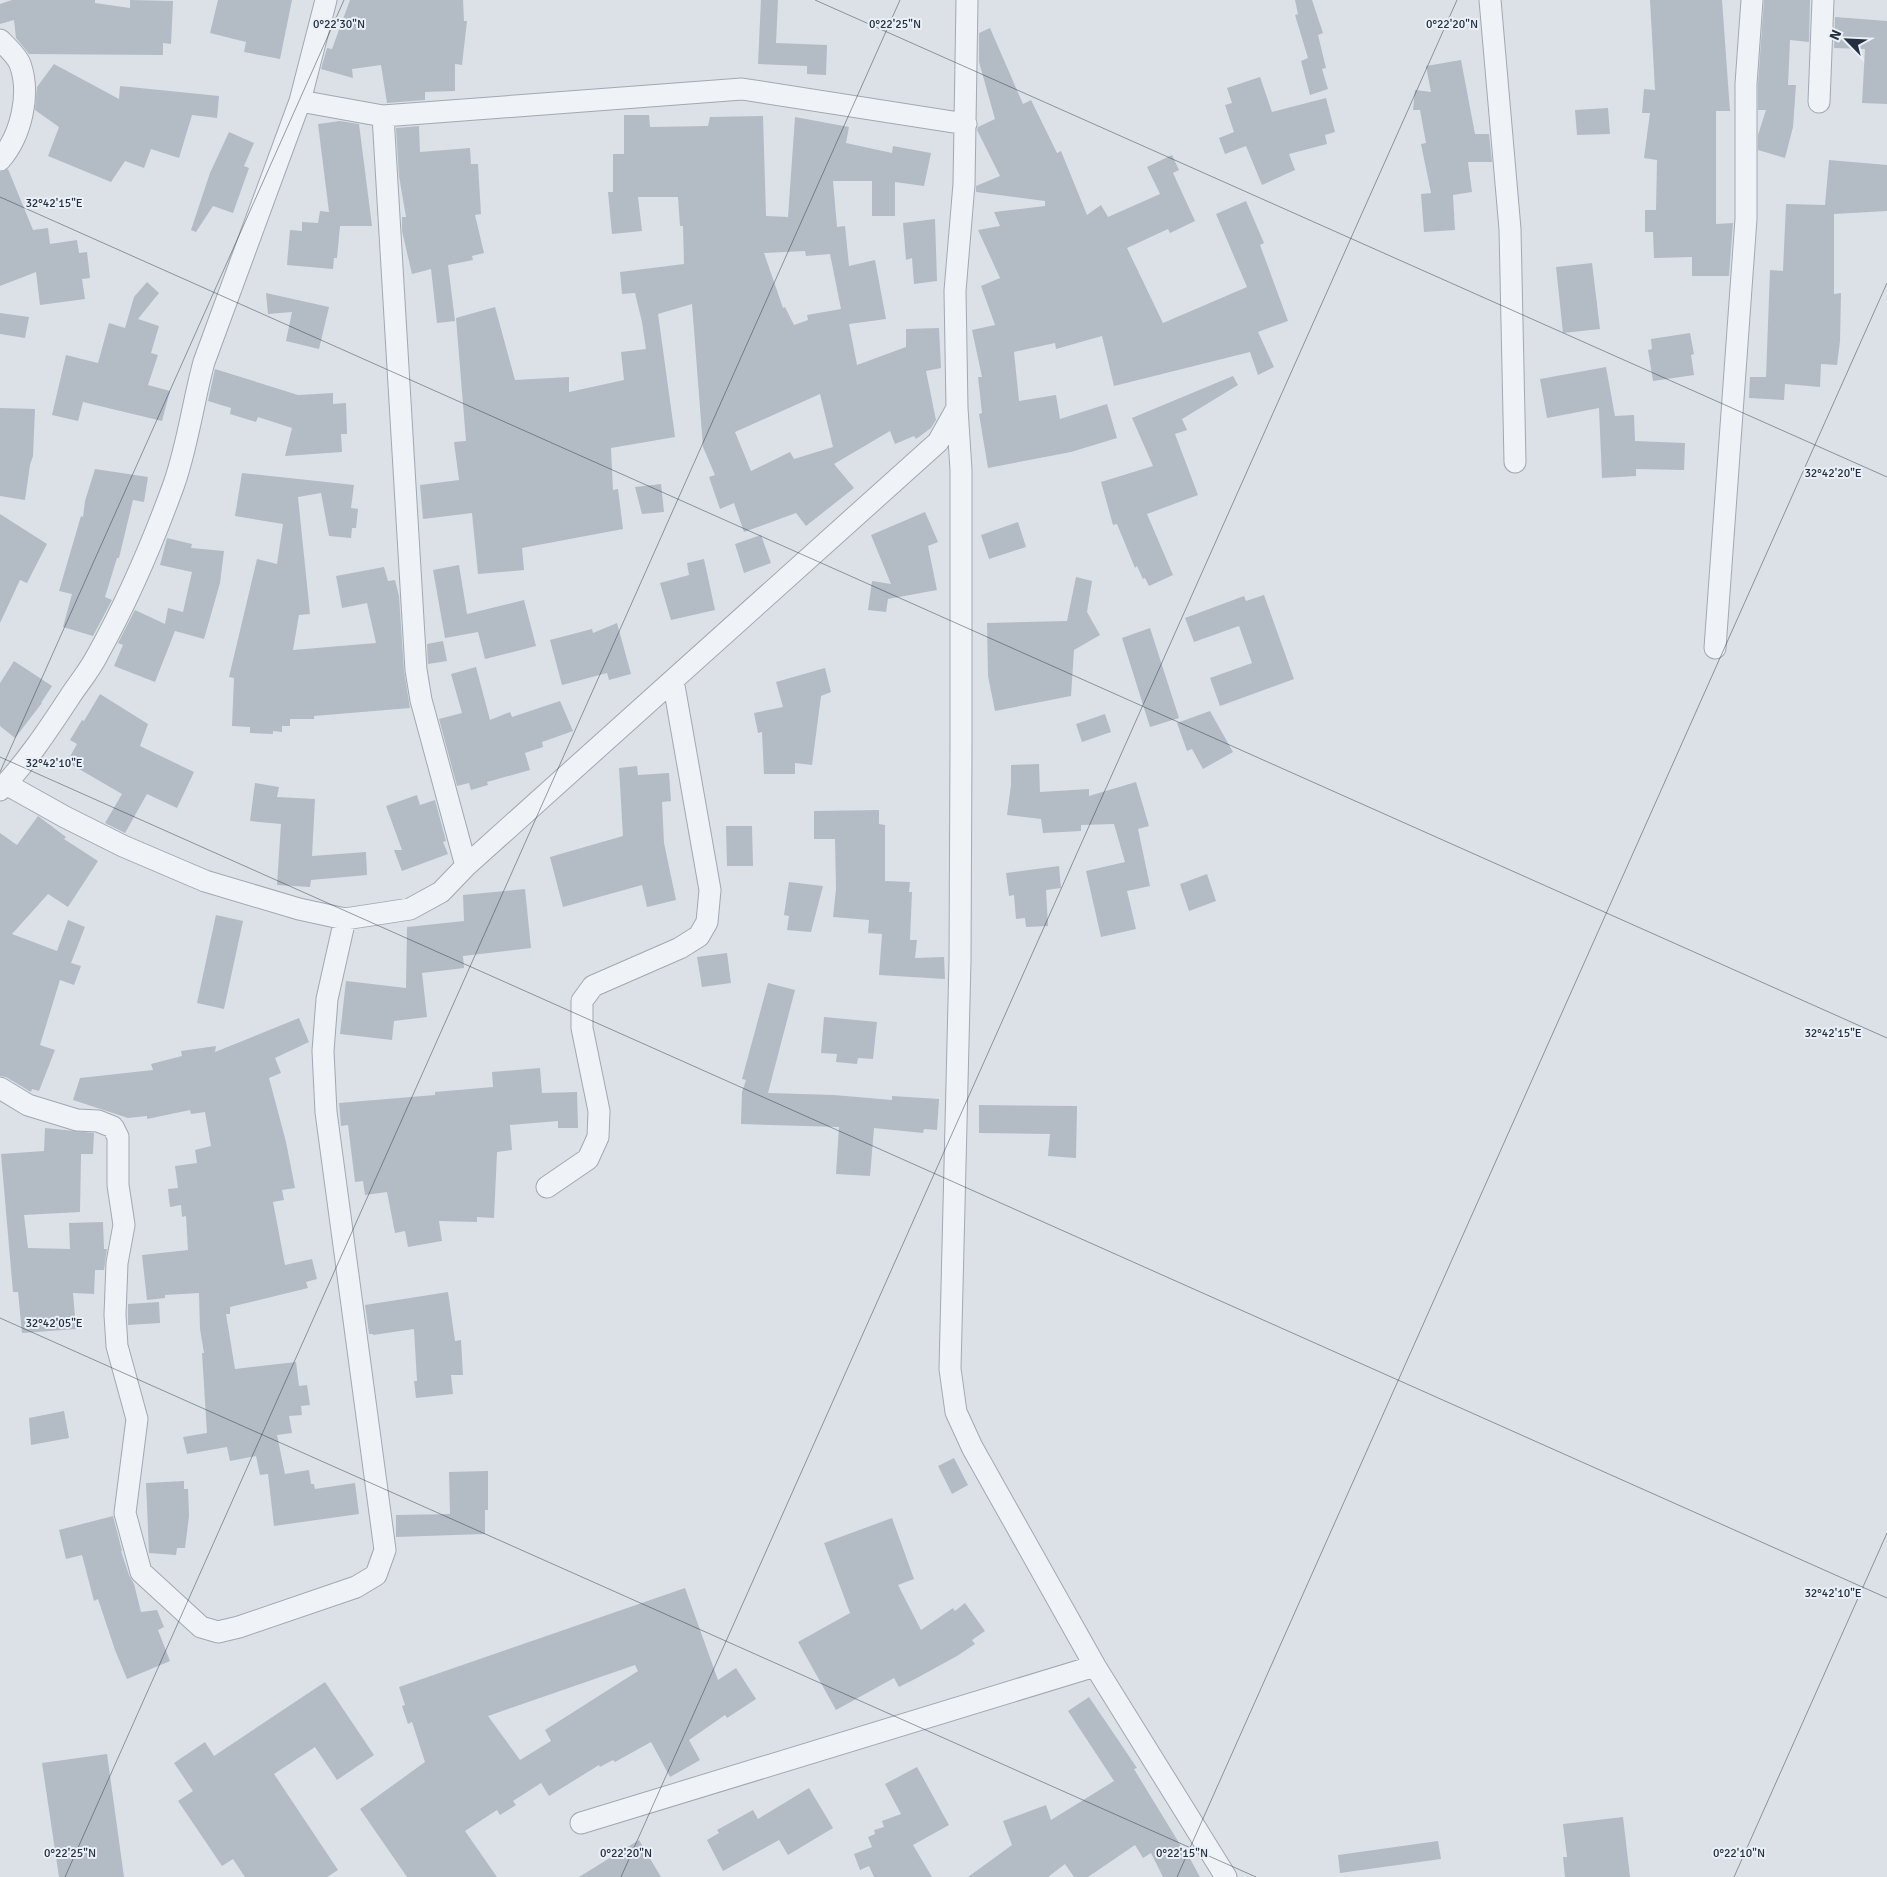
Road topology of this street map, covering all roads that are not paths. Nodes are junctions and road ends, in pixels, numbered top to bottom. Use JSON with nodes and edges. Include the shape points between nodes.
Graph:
{"nodes":[{"id":1,"x":326,"y":0,"type":"edge"},
{"id":2,"x":967,"y":0,"type":"edge"},
{"id":3,"x":1490,"y":0,"type":"edge"},
{"id":4,"x":1752,"y":0,"type":"edge"},
{"id":5,"x":1823,"y":0,"type":"edge"},
{"id":6,"x":0,"y":40,"type":"edge"},
{"id":7,"x":300,"y":101,"type":"junction"},
{"id":8,"x":1819,"y":102,"type":"dead end"},
{"id":9,"x":383,"y":116,"type":"junction"},
{"id":10,"x":966,"y":124,"type":"junction"},
{"id":11,"x":0,"y":160,"type":"edge"},
{"id":12,"x":957,"y":408,"type":"junction"},
{"id":13,"x":1515,"y":462,"type":"dead end"},
{"id":14,"x":1715,"y":648,"type":"dead end"},
{"id":15,"x":673,"y":680,"type":"junction"},
{"id":16,"x":3,"y":787,"type":"edge"},
{"id":17,"x":466,"y":866,"type":"junction"},
{"id":18,"x":345,"y":919,"type":"junction"},
{"id":19,"x":0,"y":1088,"type":"edge"},
{"id":20,"x":548,"y":1187,"type":"dead end"},
{"id":21,"x":1095,"y":1666,"type":"junction"},
{"id":22,"x":581,"y":1823,"type":"dead end"},
{"id":23,"x":1226,"y":1877,"type":"edge"}],
"edges":[{"from":1,"to":7,"type":"street"},
{"from":2,"to":10,"type":"street"},
{"from":3,"to":13,"type":"street","via":[[1510,229]]},
{"from":4,"to":14,"type":"street","via":[[1746,84],[1746,219]]},
{"from":5,"to":8,"type":"street"},
{"from":6,"to":11,"type":"street","via":[[19,63],[25,92],[18,128]]},
{"from":7,"to":9,"type":"street"},
{"from":7,"to":16,"type":"street","via":[[204,362],[190,429],[174,483],[147,550],[98,656],[53,723]]},
{"from":9,"to":10,"type":"street","via":[[742,89]]},
{"from":9,"to":17,"type":"street","via":[[416,670],[421,700]]},
{"from":10,"to":12,"type":"street","via":[[955,291]]},
{"from":12,"to":15,"type":"street","via":[[938,442]]},
{"from":12,"to":21,"type":"street","via":[[961,490],[960,960],[950,1369],[956,1412],[972,1447]]},
{"from":15,"to":17,"type":"street"},
{"from":15,"to":20,"type":"street","via":[[710,890],[707,922],[699,936],[680,948],[593,986],[582,1001],[582,1028],[599,1111],[598,1138],[588,1159]]},
{"from":16,"to":18,"type":"street","via":[[123,846],[205,881]]},
{"from":17,"to":18,"type":"street","via":[[441,892],[410,909]]},
{"from":18,"to":19,"type":"street","via":[[326,1008],[323,1051],[326,1112],[386,1550],[376,1575],[356,1587],[218,1632],[201,1627],[141,1572],[125,1513],[137,1419],[117,1346],[117,1263],[124,1225],[118,1185],[118,1137],[113,1127],[28,1105]]},
{"from":21,"to":22,"type":"street"},
{"from":21,"to":23,"type":"street"}]}
